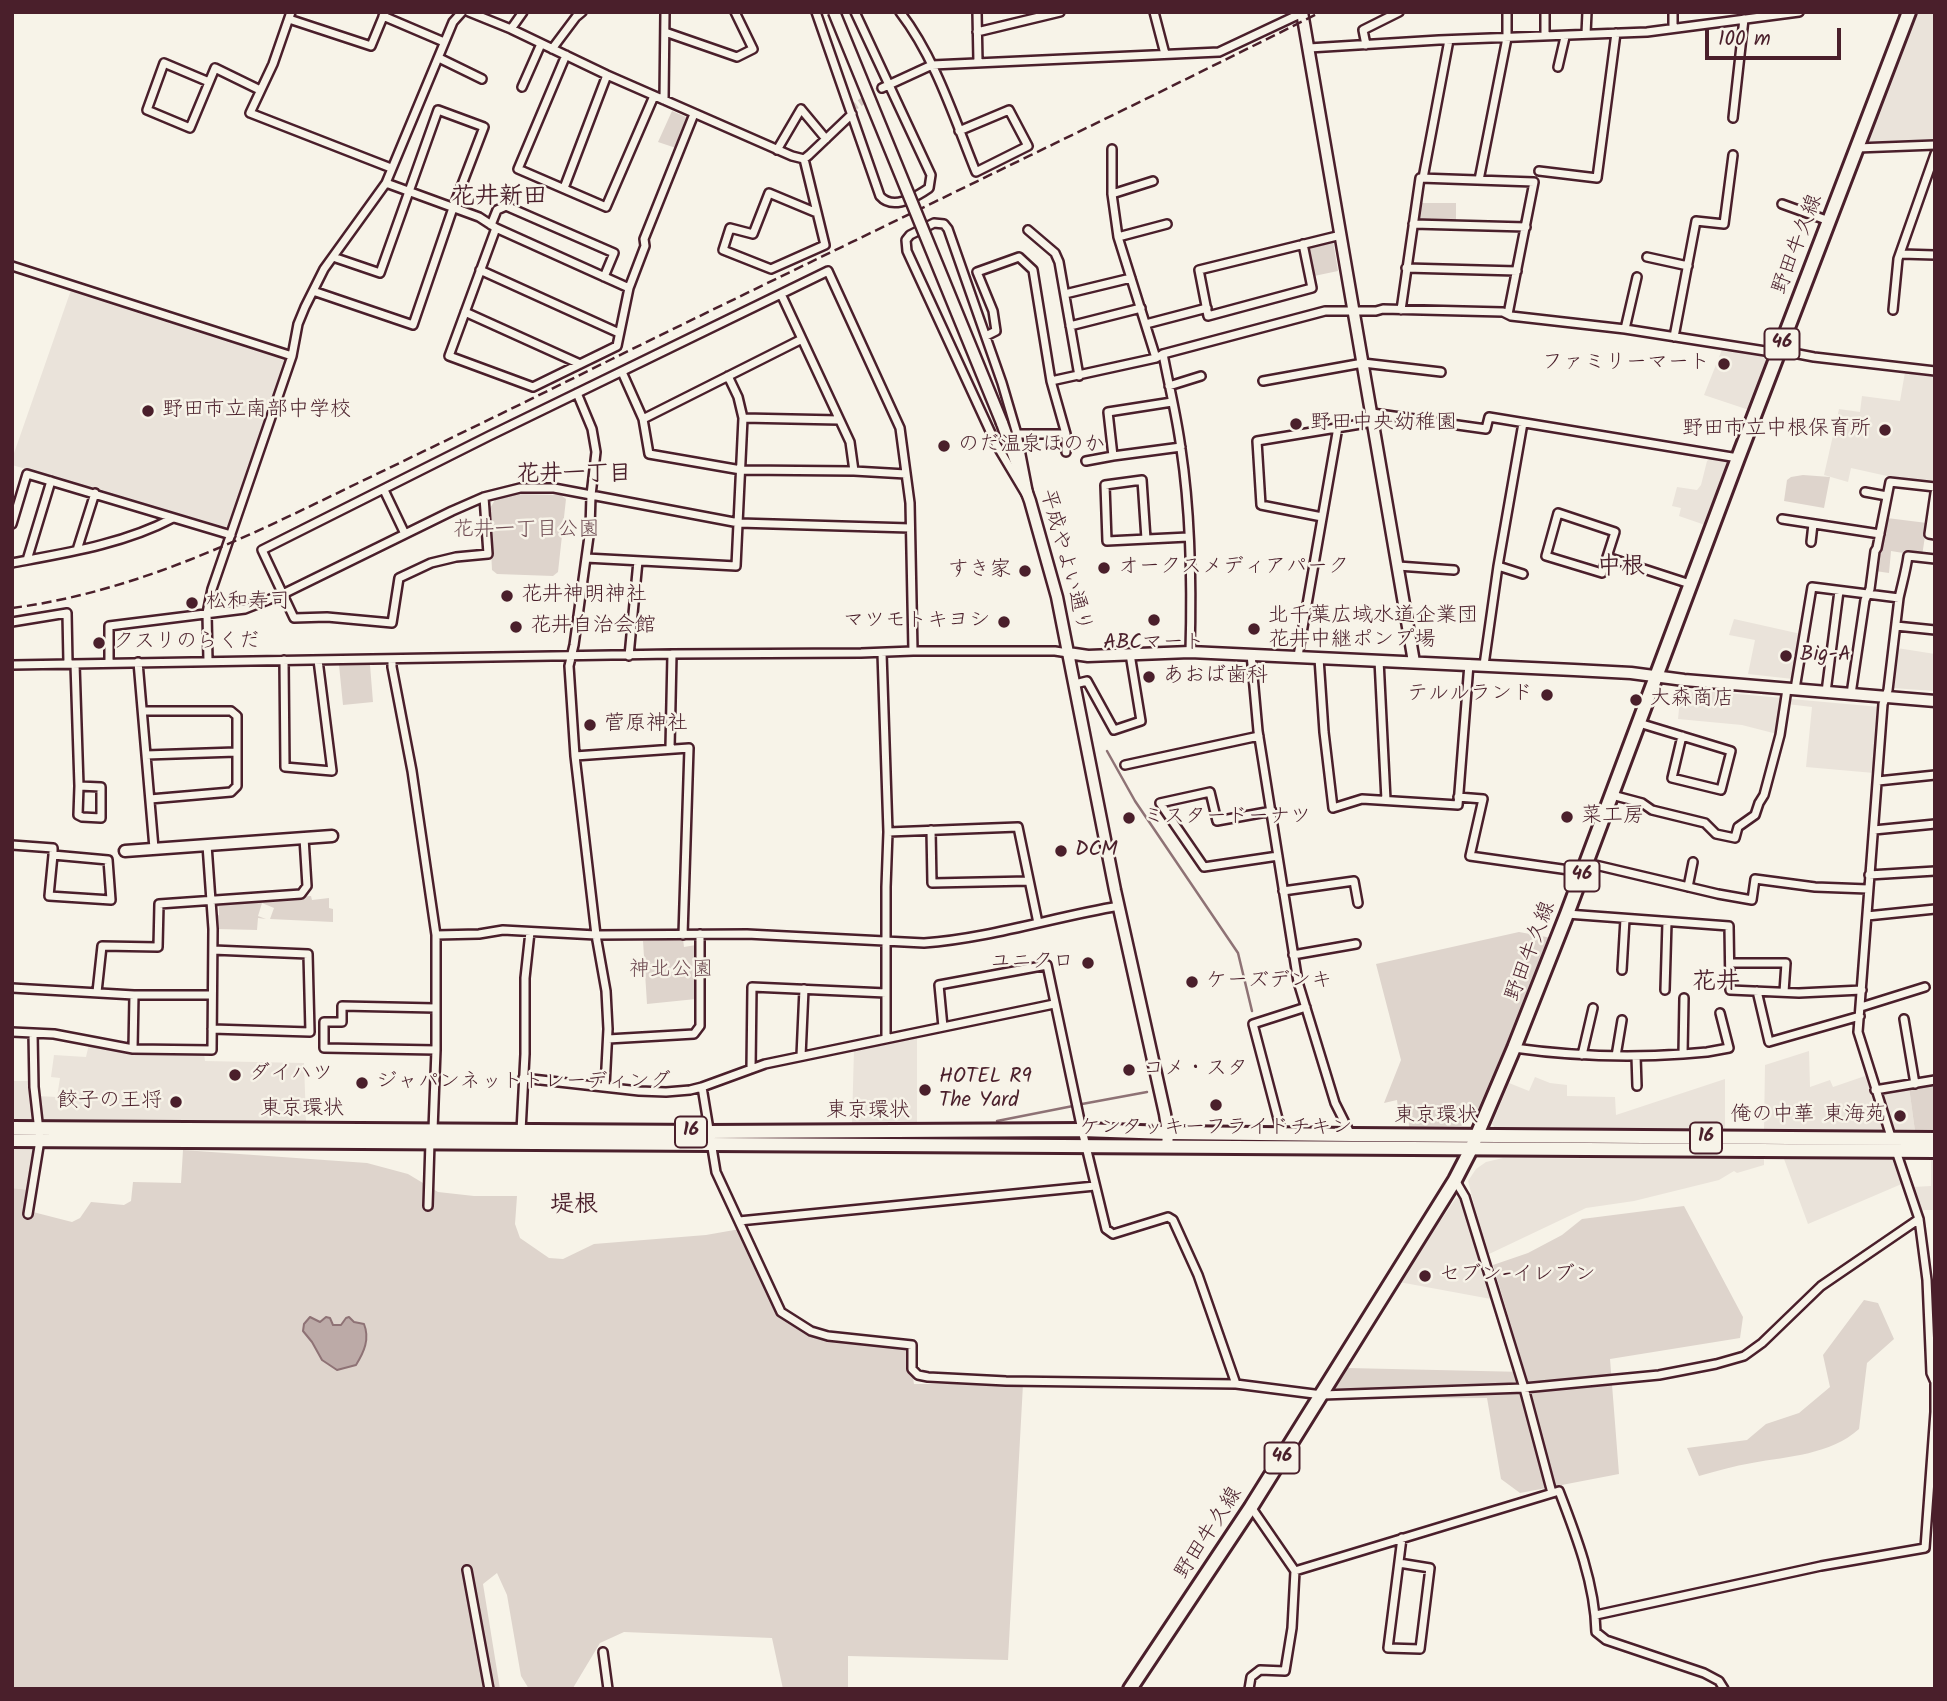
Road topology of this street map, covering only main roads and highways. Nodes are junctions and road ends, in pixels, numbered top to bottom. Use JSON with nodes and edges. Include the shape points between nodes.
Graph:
{"nodes":[{"id":1,"x":1909,"y":12,"type":"edge"},
{"id":2,"x":12,"y":1128,"type":"edge"},
{"id":3,"x":38,"y":1134,"type":"junction"},
{"id":4,"x":432,"y":1136,"type":"junction"},
{"id":5,"x":1477,"y":1136,"type":"junction"},
{"id":6,"x":709,"y":1138,"type":"junction"},
{"id":7,"x":1935,"y":1139,"type":"edge"},
{"id":8,"x":12,"y":1140,"type":"edge"},
{"id":9,"x":1894,"y":1145,"type":"junction"},
{"id":10,"x":1471,"y":1149,"type":"junction"},
{"id":11,"x":1935,"y":1151,"type":"edge"},
{"id":12,"x":1130,"y":1689,"type":"edge"}],
"edges":[{"from":1,"to":5,"type":"main road","name":"野田牛久線","number":"46","via":[[1585,868]]},
{"from":2,"to":3,"type":"main road","name":"東京環状","number":"16"},
{"from":3,"to":4,"type":"main road","name":"東京環状","number":"16"},
{"from":3,"to":8,"type":"main road","name":"東京環状","number":"16"},
{"from":4,"to":6,"type":"main road","name":"東京環状","number":"16"},
{"from":4,"to":6,"type":"main road","name":"東京環状","number":"16","via":[[521,1131]]},
{"from":5,"to":6,"type":"main road","name":"東京環状","number":"16","via":[[1082,1130]]},
{"from":5,"to":9,"type":"main road","name":"東京環状","number":"16"},
{"from":5,"to":10,"type":"main road","name":"野田牛久線","number":"46"},
{"from":6,"to":10,"type":"main road","name":"東京環状","number":"16"},
{"from":7,"to":9,"type":"main road","name":"東京環状","number":"16"},
{"from":9,"to":10,"type":"main road","name":"東京環状","number":"16"},
{"from":9,"to":11,"type":"main road","name":"東京環状","number":"16"},
{"from":10,"to":12,"type":"main road","name":"野田牛久線","number":"46","via":[[1322,1395]]}]}
